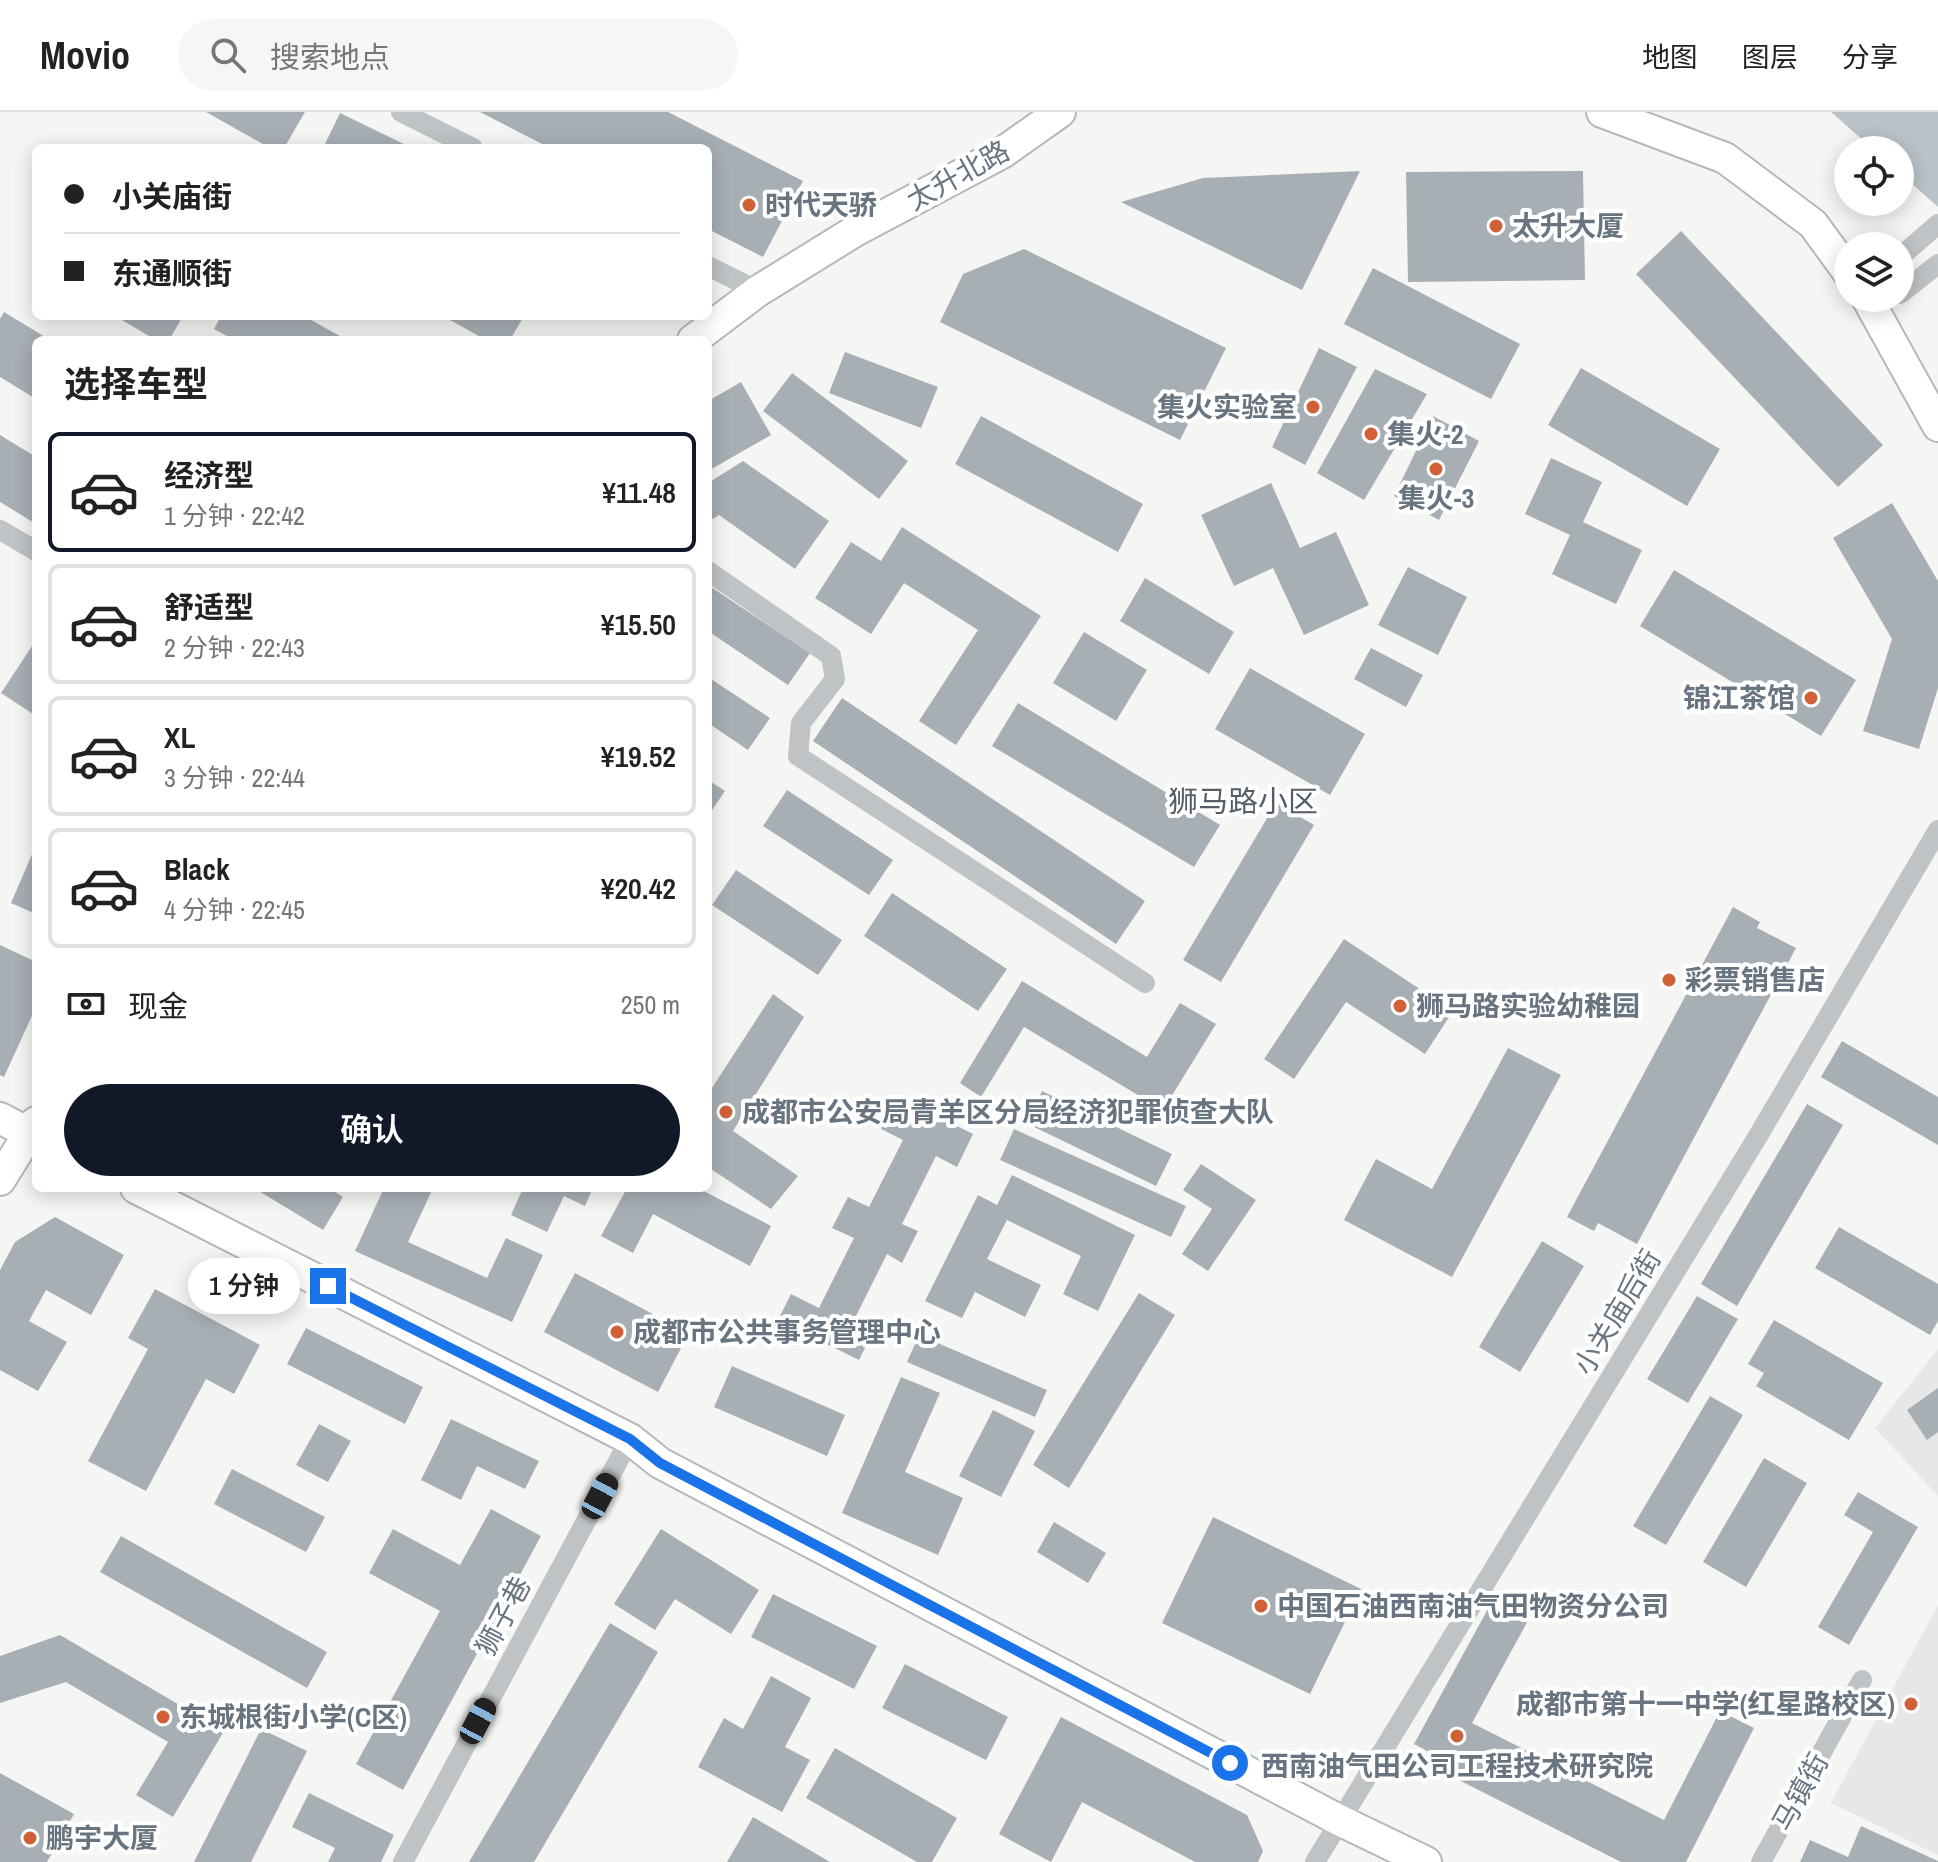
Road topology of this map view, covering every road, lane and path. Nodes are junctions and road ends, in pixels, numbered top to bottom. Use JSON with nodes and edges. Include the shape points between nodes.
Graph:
{"nodes":[{"id":1,"x":401,"y":112,"type":"edge"},
{"id":2,"x":1060,"y":112,"type":"edge"},
{"id":3,"x":1602,"y":112,"type":"edge"},
{"id":4,"x":465,"y":144,"type":"edge"},
{"id":5,"x":1938,"y":224,"type":"edge"},
{"id":6,"x":1914,"y":245,"type":"edge"},
{"id":7,"x":1834,"y":253,"type":"edge"},
{"id":8,"x":1938,"y":264,"type":"edge"},
{"id":9,"x":712,"y":268,"type":"edge"},
{"id":10,"x":1914,"y":280,"type":"edge"},
{"id":11,"x":758,"y":291,"type":"junction"},
{"id":12,"x":1889,"y":312,"type":"edge"},
{"id":13,"x":698,"y":336,"type":"edge"},
{"id":14,"x":1938,"y":426,"type":"edge"},
{"id":15,"x":0,"y":530,"type":"edge"},
{"id":16,"x":32,"y":549,"type":"edge"},
{"id":17,"x":712,"y":574,"type":"edge"},
{"id":18,"x":1938,"y":830,"type":"edge"},
{"id":19,"x":1145,"y":983,"type":"dead end"},
{"id":20,"x":0,"y":1118,"type":"edge"},
{"id":21,"x":32,"y":1130,"type":"edge"},
{"id":22,"x":32,"y":1134,"type":"edge"},
{"id":23,"x":0,"y":1180,"type":"edge"},
{"id":24,"x":144,"y":1192,"type":"edge"},
{"id":25,"x":630,"y":1439,"type":"junction"},
{"id":26,"x":1862,"y":1680,"type":"dead end"},
{"id":27,"x":1339,"y":1820,"type":"junction"},
{"id":28,"x":403,"y":1862,"type":"edge"},
{"id":29,"x":1315,"y":1862,"type":"edge"},
{"id":30,"x":1426,"y":1862,"type":"edge"},
{"id":31,"x":1761,"y":1862,"type":"edge"}],
"edges":[{"from":1,"to":4,"type":"street"},
{"from":2,"to":11,"type":"street","name":"太升北路","via":[[1002,153],[855,231]]},
{"from":3,"to":7,"type":"street","via":[[1725,158],[1813,224]]},
{"from":5,"to":6,"type":"street"},
{"from":8,"to":10,"type":"street"},
{"from":9,"to":11,"type":"street"},
{"from":11,"to":13,"type":"street","name":"太升北路"},
{"from":12,"to":14,"type":"street"},
{"from":15,"to":16,"type":"street"},
{"from":17,"to":19,"type":"street","via":[[831,656],[835,679],[801,723],[798,756]]},
{"from":18,"to":27,"type":"street","name":"小关庙后街","via":[[1758,1136]]},
{"from":20,"to":21,"type":"street"},
{"from":22,"to":23,"type":"street"},
{"from":24,"to":25,"type":"street"},
{"from":25,"to":27,"type":"street","via":[[660,1463]]},
{"from":25,"to":28,"type":"street","name":"狮子巷"},
{"from":26,"to":31,"type":"street","name":"马镇街"},
{"from":27,"to":29,"type":"street","name":"小关庙后街"},
{"from":27,"to":30,"type":"street"}]}
